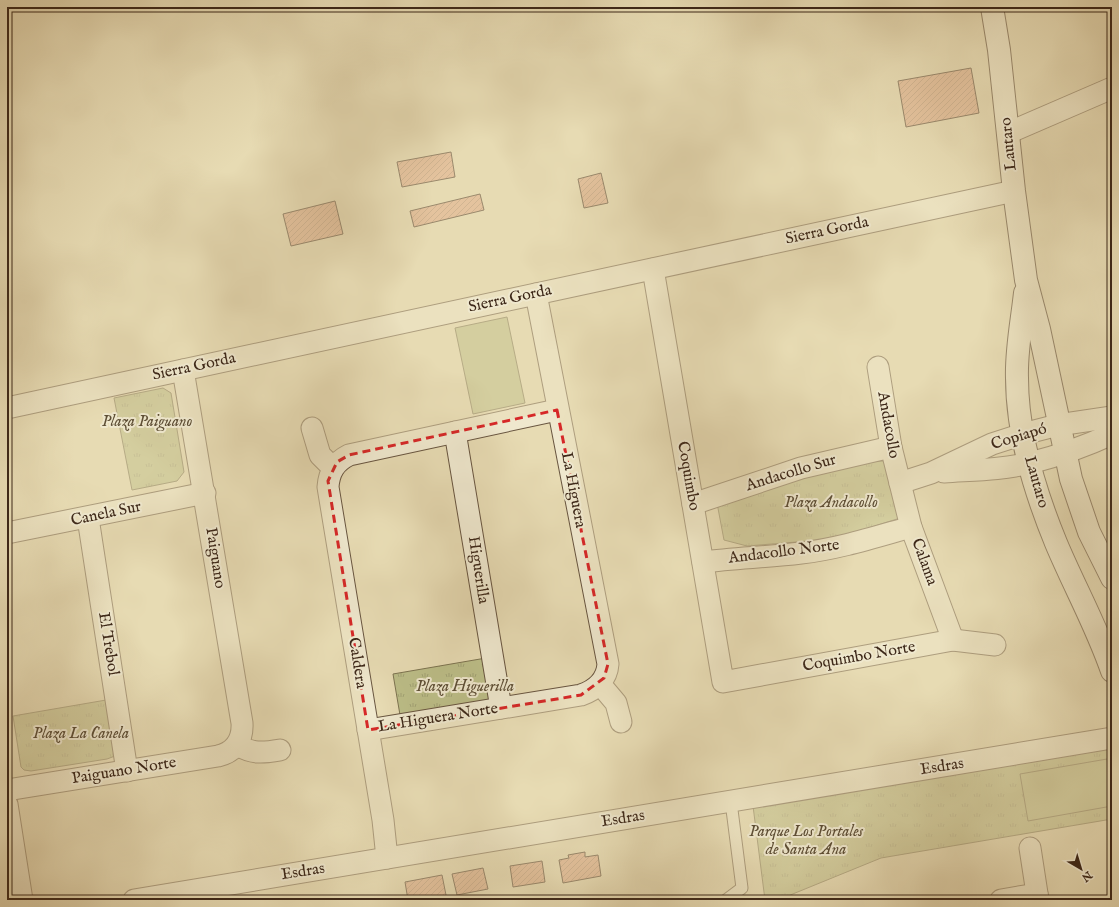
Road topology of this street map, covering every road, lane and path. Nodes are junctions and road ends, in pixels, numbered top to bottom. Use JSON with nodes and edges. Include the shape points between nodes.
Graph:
{"nodes":[{"id":1,"x":992,"y":7,"type":"edge"},
{"id":2,"x":1112,"y":88,"type":"edge"},
{"id":3,"x":1008,"y":133,"type":"junction"},
{"id":4,"x":1014,"y":192,"type":"junction"},
{"id":5,"x":653,"y":269,"type":"junction"},
{"id":6,"x":1026,"y":280,"type":"junction"},
{"id":7,"x":536,"y":294,"type":"junction"},
{"id":8,"x":878,"y":367,"type":"dead end"},
{"id":9,"x":183,"y":370,"type":"junction"},
{"id":10,"x":7,"y":408,"type":"edge"},
{"id":11,"x":557,"y":410,"type":"junction"},
{"id":12,"x":1112,"y":417,"type":"edge"},
{"id":13,"x":1058,"y":425,"type":"junction"},
{"id":14,"x":312,"y":428,"type":"dead end"},
{"id":15,"x":455,"y":432,"type":"junction"},
{"id":16,"x":1023,"y":434,"type":"junction"},
{"id":17,"x":1112,"y":434,"type":"edge"},
{"id":18,"x":891,"y":447,"type":"junction"},
{"id":19,"x":1064,"y":452,"type":"junction"},
{"id":20,"x":1029,"y":463,"type":"junction"},
{"id":21,"x":333,"y":468,"type":"junction"},
{"id":22,"x":931,"y":474,"type":"junction"},
{"id":23,"x":900,"y":483,"type":"junction"},
{"id":24,"x":205,"y":493,"type":"junction"},
{"id":25,"x":693,"y":504,"type":"junction"},
{"id":26,"x":88,"y":518,"type":"junction"},
{"id":27,"x":911,"y":527,"type":"junction"},
{"id":28,"x":7,"y":533,"type":"edge"},
{"id":29,"x":703,"y":562,"type":"junction"},
{"id":30,"x":1112,"y":578,"type":"edge"},
{"id":31,"x":953,"y":640,"type":"junction"},
{"id":32,"x":995,"y":646,"type":"dead end"},
{"id":33,"x":1112,"y":672,"type":"edge"},
{"id":34,"x":724,"y":682,"type":"joint"},
{"id":35,"x":600,"y":684,"type":"junction"},
{"id":36,"x":501,"y":708,"type":"junction"},
{"id":37,"x":621,"y":722,"type":"dead end"},
{"id":38,"x":368,"y":730,"type":"junction"},
{"id":39,"x":1112,"y":738,"type":"edge"},
{"id":40,"x":237,"y":745,"type":"junction"},
{"id":41,"x":280,"y":750,"type":"dead end"},
{"id":42,"x":127,"y":771,"type":"junction"},
{"id":43,"x":7,"y":790,"type":"edge"},
{"id":44,"x":730,"y":802,"type":"junction"},
{"id":45,"x":7,"y":804,"type":"edge"},
{"id":46,"x":1030,"y":848,"type":"dead end"},
{"id":47,"x":388,"y":858,"type":"junction"},
{"id":48,"x":1038,"y":897,"type":"edge"},
{"id":49,"x":22,"y":900,"type":"edge"},
{"id":50,"x":134,"y":900,"type":"edge"},
{"id":51,"x":726,"y":900,"type":"edge"},
{"id":52,"x":1001,"y":900,"type":"edge"}],
"edges":[{"from":1,"to":3,"type":"street","name":"Lautaro"},
{"from":2,"to":3,"type":"street"},
{"from":3,"to":4,"type":"street","name":"Lautaro"},
{"from":4,"to":5,"type":"street","name":"Sierra Gorda"},
{"from":4,"to":6,"type":"street","name":"Lautaro"},
{"from":5,"to":7,"type":"street","name":"Sierra Gorda"},
{"from":5,"to":25,"type":"street","name":"Coquimbo"},
{"from":6,"to":13,"type":"street","name":"Lautaro","via":[[1039,329]]},
{"from":6,"to":16,"type":"street","name":"Lautaro","via":[[1016,377]]},
{"from":7,"to":9,"type":"street","name":"Sierra Gorda"},
{"from":7,"to":11,"type":"street","name":"La Higuera"},
{"from":8,"to":18,"type":"street","name":"Andacollo"},
{"from":9,"to":10,"type":"street","name":"Sierra Gorda"},
{"from":9,"to":24,"type":"street","name":"Paiguano"},
{"from":11,"to":15,"type":"street"},
{"from":11,"to":35,"type":"street","name":"La Higuera","via":[[608,664],[608,672]]},
{"from":12,"to":13,"type":"street","name":"Copiapó"},
{"from":13,"to":16,"type":"street","name":"Copiapó"},
{"from":13,"to":19,"type":"street","name":"Lautaro"},
{"from":14,"to":21,"type":"street","via":[[320,455]]},
{"from":15,"to":21,"type":"street","via":[[349,455],[337,462]]},
{"from":15,"to":36,"type":"street","name":"Higuerilla"},
{"from":16,"to":20,"type":"street","name":"Lautaro"},
{"from":16,"to":22,"type":"street","name":"Copiapó","via":[[992,444]]},
{"from":17,"to":19,"type":"street","name":"Copiapó"},
{"from":18,"to":23,"type":"street","name":"Andacollo"},
{"from":18,"to":25,"type":"street","name":"Andacollo Sur","via":[[801,468]]},
{"from":19,"to":20,"type":"street","name":"Copiapó"},
{"from":19,"to":30,"type":"street","name":"Lautaro","via":[[1079,506]]},
{"from":20,"to":22,"type":"street","name":"Copiapó"},
{"from":20,"to":33,"type":"street","name":"Lautaro","via":[[1056,542],[1094,624]]},
{"from":21,"to":38,"type":"street","name":"Caldera","via":[[328,487]]},
{"from":22,"to":23,"type":"street","name":"Copiapó"},
{"from":23,"to":27,"type":"street","name":"Calama"},
{"from":24,"to":26,"type":"street","name":"Canela Sur"},
{"from":24,"to":40,"type":"street","name":"Paiguano","via":[[242,723]]},
{"from":25,"to":29,"type":"street","name":"Coquimbo"},
{"from":26,"to":28,"type":"street","name":"Canela Sur"},
{"from":26,"to":42,"type":"street","name":"El Trebol"},
{"from":27,"to":29,"type":"street","name":"Andacollo Norte","via":[[801,553]]},
{"from":27,"to":31,"type":"street","name":"Calama"},
{"from":29,"to":34,"type":"street","name":"Coquimbo"},
{"from":31,"to":32,"type":"street","name":"Coquimbo Norte"},
{"from":31,"to":34,"type":"street","name":"Coquimbo Norte"},
{"from":35,"to":36,"type":"street","name":"La Higuera Norte","via":[[582,695]]},
{"from":35,"to":37,"type":"street","via":[[616,703]]},
{"from":36,"to":38,"type":"street","name":"La Higuera Norte"},
{"from":38,"to":47,"type":"street","name":"Caldera"},
{"from":39,"to":44,"type":"street","name":"Esdras"},
{"from":40,"to":41,"type":"street","via":[[260,753]]},
{"from":40,"to":42,"type":"street","name":"Paiguano Norte","via":[[218,756]]},
{"from":42,"to":43,"type":"street","name":"Paiguano Norte"},
{"from":44,"to":47,"type":"street","name":"Esdras"},
{"from":44,"to":51,"type":"lane","via":[[742,888]]},
{"from":45,"to":49,"type":"street"},
{"from":46,"to":48,"type":"street"},
{"from":47,"to":50,"type":"street","name":"Esdras"},
{"from":48,"to":52,"type":"street"}]}
